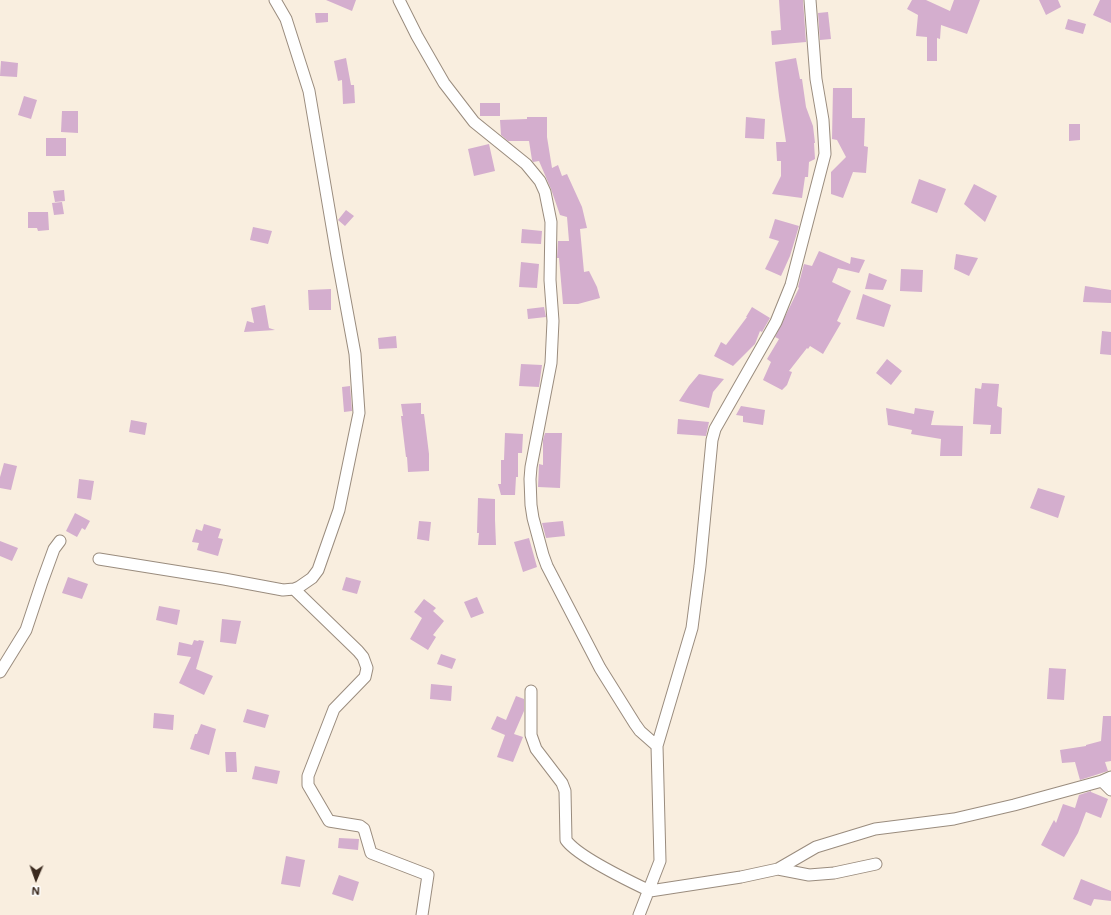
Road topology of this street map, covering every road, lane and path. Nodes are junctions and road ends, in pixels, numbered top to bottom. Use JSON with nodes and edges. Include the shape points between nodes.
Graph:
{"nodes":[{"id":1,"x":275,"y":0,"type":"edge"},
{"id":2,"x":399,"y":0,"type":"edge"},
{"id":3,"x":810,"y":0,"type":"edge"},
{"id":4,"x":60,"y":541,"type":"dead end"},
{"id":5,"x":100,"y":559,"type":"dead end"},
{"id":6,"x":294,"y":589,"type":"junction"},
{"id":7,"x":0,"y":672,"type":"edge"},
{"id":8,"x":531,"y":691,"type":"dead end"},
{"id":9,"x":657,"y":746,"type":"junction"},
{"id":10,"x":1106,"y":779,"type":"edge"},
{"id":11,"x":1111,"y":790,"type":"edge"},
{"id":12,"x":876,"y":864,"type":"dead end"},
{"id":13,"x":778,"y":869,"type":"junction"},
{"id":14,"x":650,"y":891,"type":"junction"},
{"id":15,"x":422,"y":915,"type":"edge"},
{"id":16,"x":639,"y":915,"type":"edge"}],
"edges":[{"from":1,"to":6,"type":"street","via":[[286,19],[309,91],[355,354],[359,413],[339,510],[318,570],[312,578]]},
{"from":2,"to":9,"type":"street","via":[[444,83],[474,122],[526,164],[540,181],[545,192],[551,222],[550,280],[553,321],[551,363],[531,467],[533,518],[547,566],[600,668],[640,731]]},
{"from":3,"to":9,"type":"street","via":[[825,154],[791,285],[776,322],[713,435],[692,628]]},
{"from":4,"to":7,"type":"street","via":[[54,550],[26,630]]},
{"from":5,"to":6,"type":"street","via":[[284,590]]},
{"from":6,"to":15,"type":"street","via":[[358,651],[367,668],[364,677],[334,709],[308,776],[308,785],[329,822],[362,827],[371,853],[428,875]]},
{"from":8,"to":14,"type":"street","via":[[531,735],[536,749],[565,791],[566,840],[586,857]]},
{"from":9,"to":14,"type":"street","via":[[660,858]]},
{"from":10,"to":11,"type":"street"},
{"from":10,"to":13,"type":"street","via":[[954,819],[875,830],[816,847]]},
{"from":12,"to":13,"type":"street","via":[[834,873],[809,875]]},
{"from":13,"to":14,"type":"street"},
{"from":14,"to":16,"type":"street"}]}
